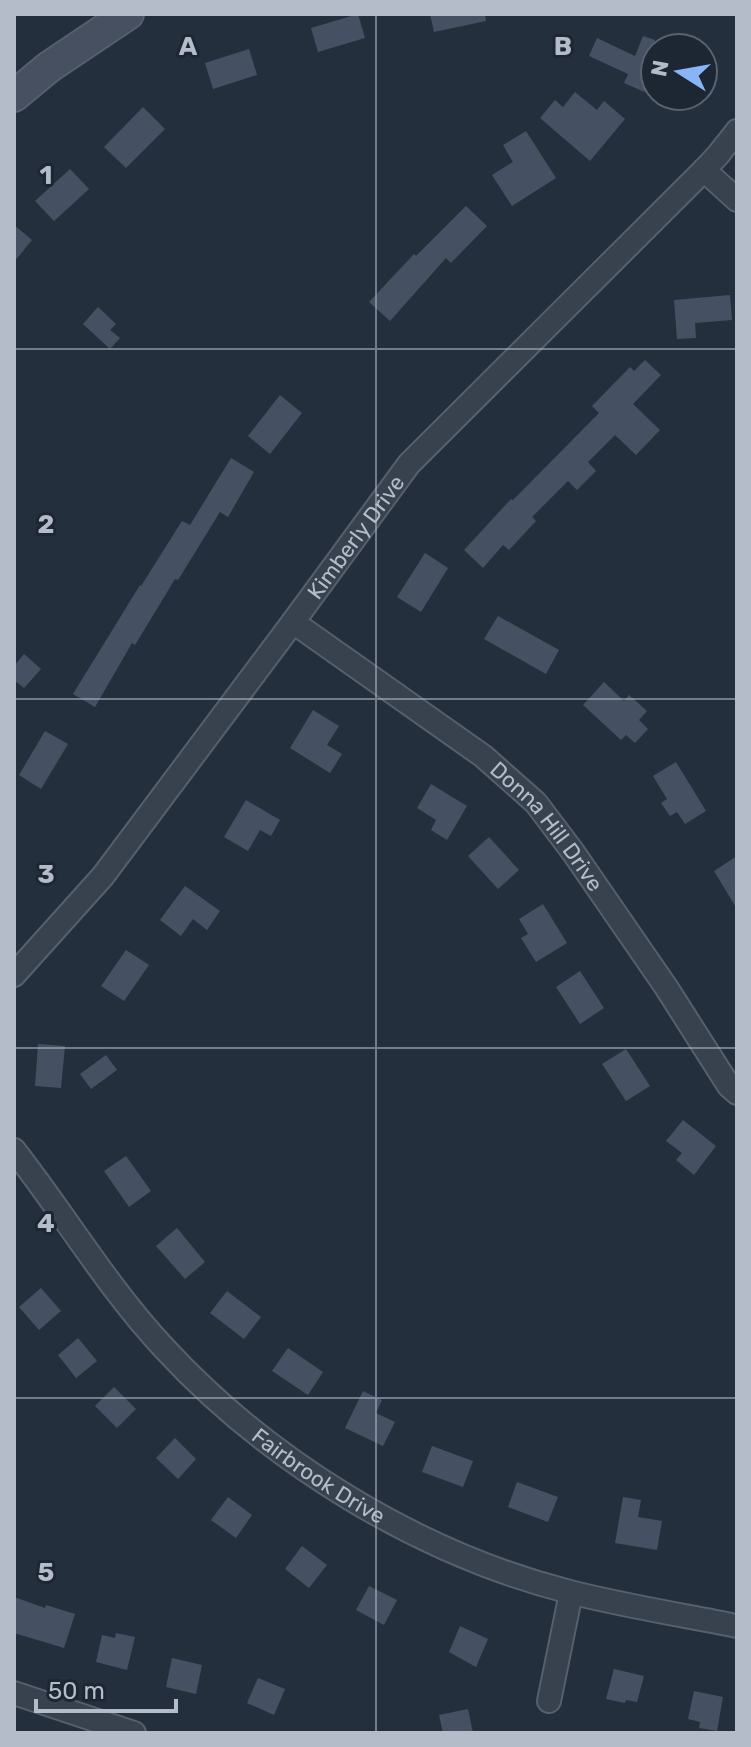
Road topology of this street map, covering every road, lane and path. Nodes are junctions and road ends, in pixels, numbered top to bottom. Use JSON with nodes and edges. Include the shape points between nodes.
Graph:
{"nodes":[{"id":1,"x":128,"y":14,"type":"edge"},
{"id":2,"x":14,"y":96,"type":"edge"},
{"id":3,"x":737,"y":131,"type":"edge"},
{"id":4,"x":704,"y":170,"type":"junction"},
{"id":5,"x":737,"y":200,"type":"edge"},
{"id":6,"x":293,"y":622,"type":"junction"},
{"id":7,"x":14,"y":975,"type":"edge"},
{"id":8,"x":737,"y":1093,"type":"edge"},
{"id":9,"x":14,"y":1150,"type":"edge"},
{"id":10,"x":571,"y":1593,"type":"junction"},
{"id":11,"x":737,"y":1626,"type":"edge"},
{"id":12,"x":14,"y":1693,"type":"edge"},
{"id":13,"x":549,"y":1701,"type":"dead end"},
{"id":14,"x":134,"y":1733,"type":"edge"}],
"edges":[{"from":1,"to":2,"type":"main road"},
{"from":3,"to":4,"type":"street","name":"Kimberly Drive"},
{"from":4,"to":5,"type":"street"},
{"from":4,"to":6,"type":"street","name":"Kimberly Drive","via":[[409,464]]},
{"from":6,"to":7,"type":"street","name":"Kimberly Drive","via":[[103,876]]},
{"from":6,"to":8,"type":"street","name":"Donna Hill Drive","via":[[483,756],[536,803]]},
{"from":9,"to":10,"type":"street","name":"Fairbrook Drive","via":[[162,1346],[264,1440],[405,1529],[453,1552]]},
{"from":10,"to":11,"type":"street","name":"Fairbrook Drive"},
{"from":10,"to":13,"type":"street"},
{"from":12,"to":14,"type":"street"}]}
